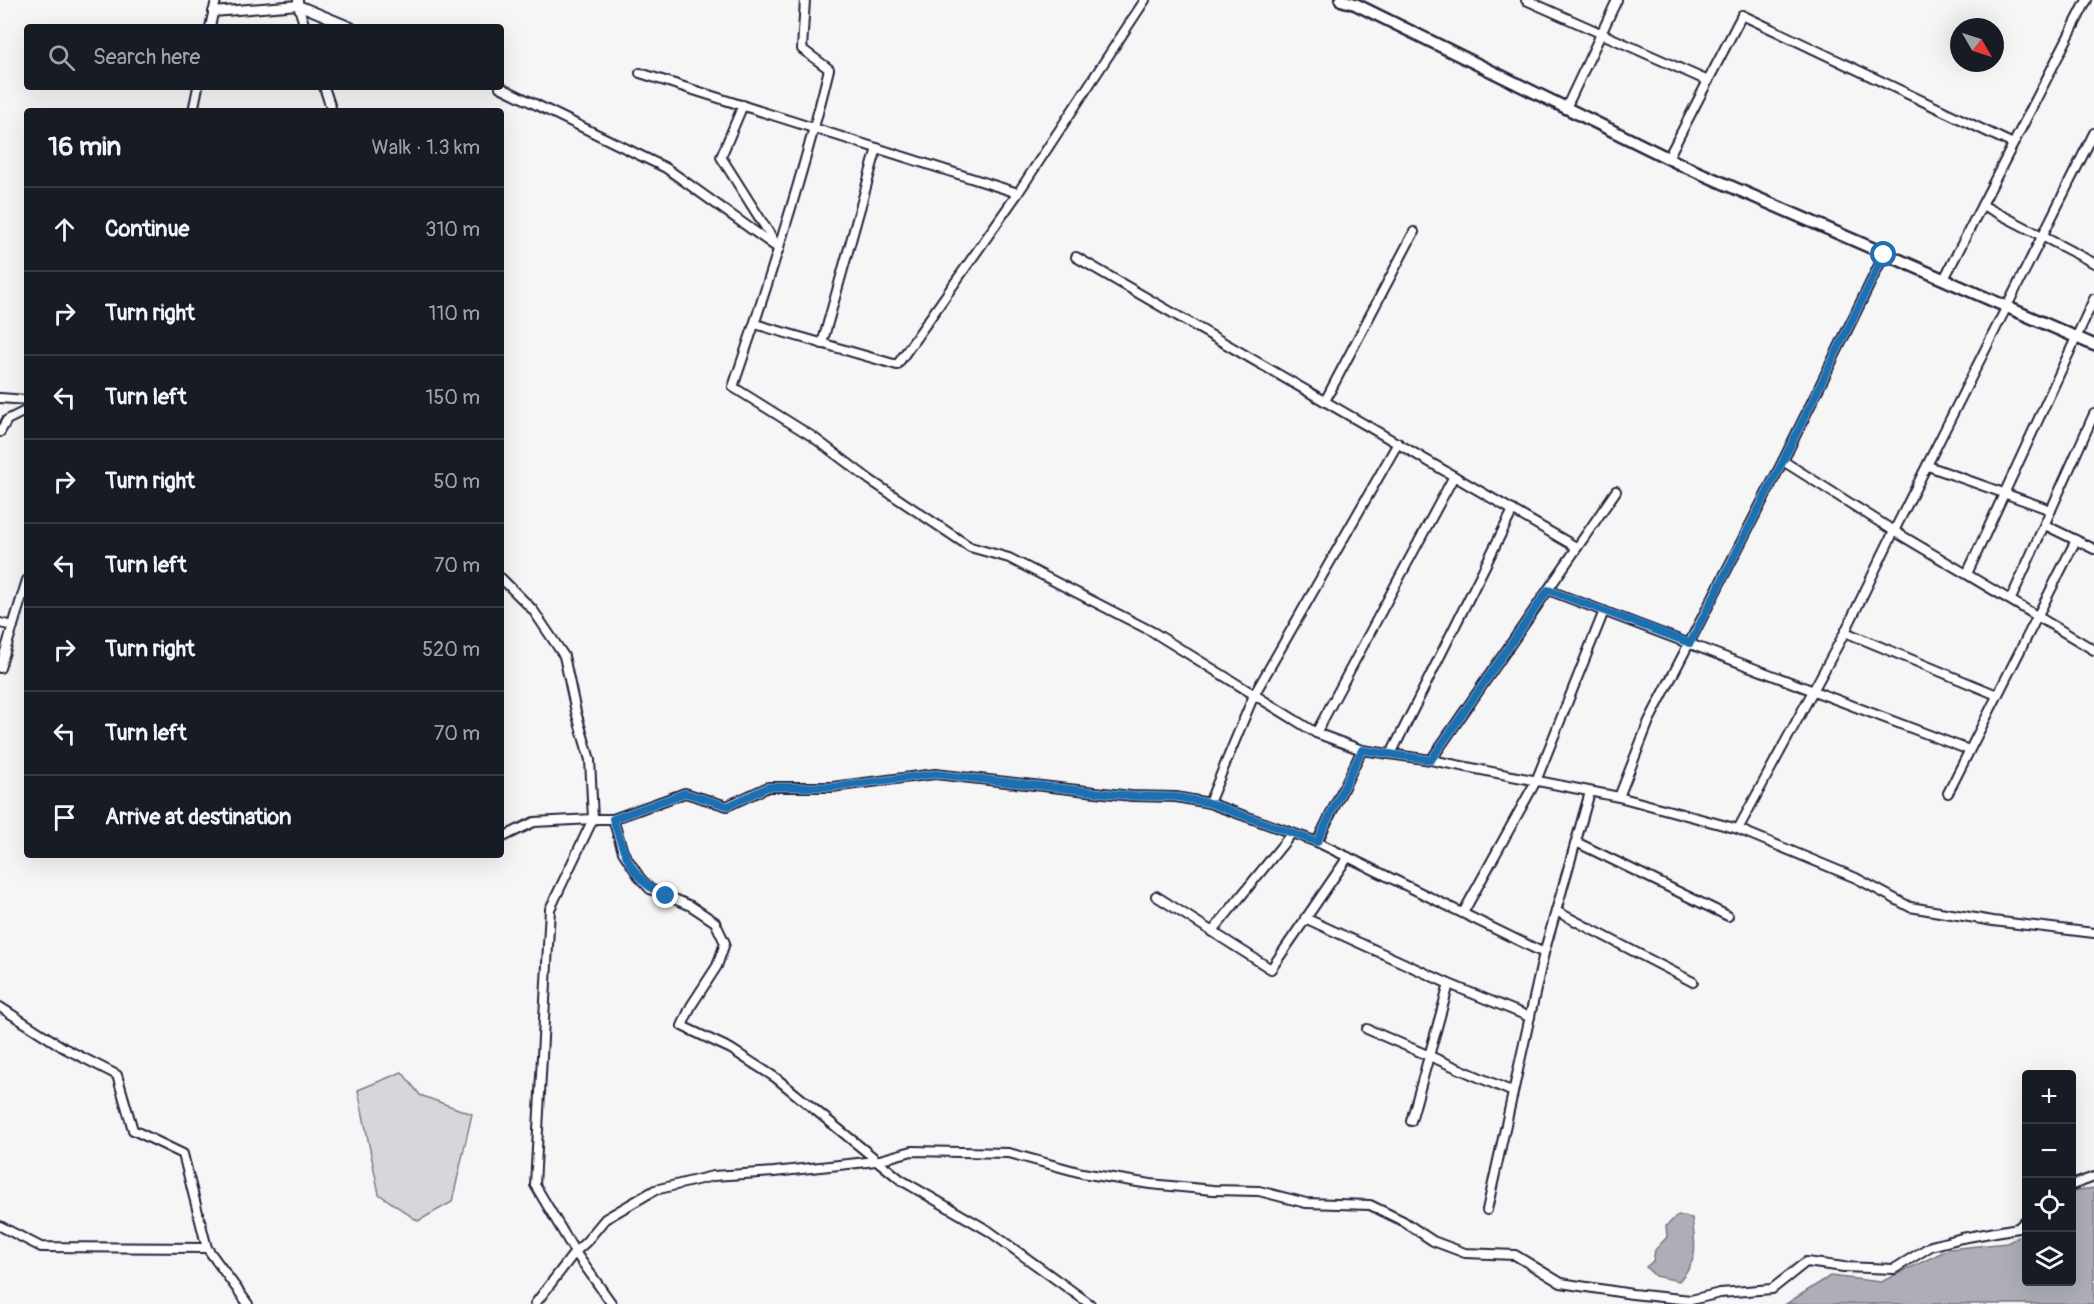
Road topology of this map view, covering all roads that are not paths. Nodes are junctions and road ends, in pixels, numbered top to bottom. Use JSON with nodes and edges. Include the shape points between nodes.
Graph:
{"nodes":[{"id":1,"x":216,"y":0,"type":"edge"},
{"id":2,"x":805,"y":0,"type":"edge"},
{"id":3,"x":1145,"y":0,"type":"edge"},
{"id":4,"x":1341,"y":0,"type":"edge"},
{"id":5,"x":1526,"y":0,"type":"edge"},
{"id":6,"x":1617,"y":0,"type":"edge"},
{"id":7,"x":2086,"y":0,"type":"edge"},
{"id":8,"x":1356,"y":2,"type":"edge"},
{"id":9,"x":298,"y":3,"type":"edge"},
{"id":10,"x":213,"y":12,"type":"junction"},
{"id":11,"x":211,"y":24,"type":"edge"},
{"id":12,"x":304,"y":24,"type":"edge"},
{"id":13,"x":344,"y":24,"type":"edge"},
{"id":14,"x":1601,"y":33,"type":"junction"},
{"id":15,"x":640,"y":73,"type":"dead end"},
{"id":16,"x":1708,"y":81,"type":"junction"},
{"id":17,"x":504,"y":89,"type":"edge"},
{"id":18,"x":197,"y":90,"type":"edge"},
{"id":19,"x":325,"y":90,"type":"edge"},
{"id":20,"x":743,"y":105,"type":"junction"},
{"id":21,"x":194,"y":108,"type":"edge"},
{"id":22,"x":331,"y":108,"type":"edge"},
{"id":23,"x":1566,"y":108,"type":"junction"},
{"id":24,"x":815,"y":128,"type":"junction"},
{"id":25,"x":2094,"y":134,"type":"edge"},
{"id":26,"x":2013,"y":144,"type":"junction"},
{"id":27,"x":877,"y":148,"type":"junction"},
{"id":28,"x":1668,"y":158,"type":"junction"},
{"id":29,"x":1018,"y":193,"type":"junction"},
{"id":30,"x":1982,"y":205,"type":"junction"},
{"id":31,"x":1414,"y":232,"type":"dead end"},
{"id":32,"x":2043,"y":237,"type":"junction"},
{"id":33,"x":779,"y":249,"type":"junction"},
{"id":34,"x":1884,"y":255,"type":"junction"},
{"id":35,"x":1076,"y":257,"type":"dead end"},
{"id":36,"x":2094,"y":263,"type":"edge"},
{"id":37,"x":1944,"y":279,"type":"junction"},
{"id":38,"x":2094,"y":299,"type":"edge"},
{"id":39,"x":2008,"y":306,"type":"junction"},
{"id":40,"x":754,"y":324,"type":"junction"},
{"id":41,"x":2076,"y":337,"type":"junction"},
{"id":42,"x":822,"y":344,"type":"junction"},
{"id":43,"x":2094,"y":345,"type":"edge"},
{"id":44,"x":0,"y":398,"type":"edge"},
{"id":45,"x":24,"y":400,"type":"edge"},
{"id":46,"x":1325,"y":402,"type":"junction"},
{"id":47,"x":24,"y":412,"type":"edge"},
{"id":48,"x":2094,"y":414,"type":"edge"},
{"id":49,"x":0,"y":432,"type":"edge"},
{"id":50,"x":1398,"y":443,"type":"junction"},
{"id":51,"x":1783,"y":461,"type":"junction"},
{"id":52,"x":1928,"y":465,"type":"junction"},
{"id":53,"x":1454,"y":476,"type":"junction"},
{"id":54,"x":1616,"y":491,"type":"dead end"},
{"id":55,"x":2004,"y":493,"type":"junction"},
{"id":56,"x":1513,"y":510,"type":"junction"},
{"id":57,"x":2051,"y":510,"type":"junction"},
{"id":58,"x":2044,"y":525,"type":"junction"},
{"id":59,"x":1894,"y":531,"type":"junction"},
{"id":60,"x":2076,"y":540,"type":"junction"},
{"id":61,"x":1576,"y":547,"type":"junction"},
{"id":62,"x":2094,"y":549,"type":"edge"},
{"id":63,"x":1967,"y":574,"type":"junction"},
{"id":64,"x":504,"y":581,"type":"edge"},
{"id":65,"x":24,"y":590,"type":"edge"},
{"id":66,"x":1548,"y":590,"type":"junction"},
{"id":67,"x":2011,"y":599,"type":"junction"},
{"id":68,"x":1605,"y":611,"type":"junction"},
{"id":69,"x":2038,"y":615,"type":"junction"},
{"id":70,"x":0,"y":623,"type":"edge"},
{"id":71,"x":13,"y":626,"type":"junction"},
{"id":72,"x":1845,"y":632,"type":"junction"},
{"id":73,"x":1690,"y":643,"type":"junction"},
{"id":74,"x":2094,"y":650,"type":"edge"},
{"id":75,"x":0,"y":668,"type":"edge"},
{"id":76,"x":1814,"y":690,"type":"junction"},
{"id":77,"x":1254,"y":695,"type":"junction"},
{"id":78,"x":1997,"y":695,"type":"junction"},
{"id":79,"x":1316,"y":733,"type":"junction"},
{"id":80,"x":1362,"y":750,"type":"junction"},
{"id":81,"x":1969,"y":750,"type":"junction"},
{"id":82,"x":1392,"y":754,"type":"junction"},
{"id":83,"x":1431,"y":760,"type":"junction"},
{"id":84,"x":1536,"y":781,"type":"junction"},
{"id":85,"x":1590,"y":792,"type":"junction"},
{"id":86,"x":1948,"y":793,"type":"dead end"},
{"id":87,"x":1618,"y":797,"type":"junction"},
{"id":88,"x":1209,"y":803,"type":"junction"},
{"id":89,"x":593,"y":819,"type":"junction"},
{"id":90,"x":613,"y":819,"type":"junction"},
{"id":91,"x":1738,"y":829,"type":"junction"},
{"id":92,"x":1292,"y":832,"type":"junction"},
{"id":93,"x":504,"y":837,"type":"edge"},
{"id":94,"x":1317,"y":842,"type":"junction"},
{"id":95,"x":1576,"y":842,"type":"junction"},
{"id":96,"x":1348,"y":856,"type":"junction"},
{"id":97,"x":1156,"y":896,"type":"dead end"},
{"id":98,"x":1556,"y":911,"type":"junction"},
{"id":99,"x":1463,"y":913,"type":"junction"},
{"id":100,"x":1728,"y":916,"type":"dead end"},
{"id":101,"x":1305,"y":918,"type":"junction"},
{"id":102,"x":1212,"y":932,"type":"junction"},
{"id":103,"x":2094,"y":933,"type":"edge"},
{"id":104,"x":1544,"y":953,"type":"junction"},
{"id":105,"x":1693,"y":982,"type":"dead end"},
{"id":106,"x":1449,"y":984,"type":"junction"},
{"id":107,"x":0,"y":1007,"type":"edge"},
{"id":108,"x":1530,"y":1017,"type":"junction"},
{"id":109,"x":1367,"y":1029,"type":"dead end"},
{"id":110,"x":1429,"y":1055,"type":"junction"},
{"id":111,"x":1513,"y":1092,"type":"junction"},
{"id":112,"x":1411,"y":1121,"type":"dead end"},
{"id":113,"x":876,"y":1161,"type":"junction"},
{"id":114,"x":2094,"y":1177,"type":"edge"},
{"id":115,"x":2076,"y":1184,"type":"edge"},
{"id":116,"x":1487,"y":1210,"type":"dead end"},
{"id":117,"x":2022,"y":1224,"type":"edge"},
{"id":118,"x":0,"y":1226,"type":"edge"},
{"id":119,"x":207,"y":1248,"type":"junction"},
{"id":120,"x":575,"y":1252,"type":"junction"},
{"id":121,"x":248,"y":1304,"type":"edge"},
{"id":122,"x":535,"y":1304,"type":"edge"},
{"id":123,"x":612,"y":1304,"type":"edge"},
{"id":124,"x":1090,"y":1304,"type":"edge"}],
"edges":[{"from":1,"to":10,"type":"street"},
{"from":2,"to":24,"type":"street","via":[[802,50],[829,69]]},
{"from":3,"to":29,"type":"street"},
{"from":4,"to":8,"type":"main road"},
{"from":5,"to":14,"type":"street"},
{"from":6,"to":14,"type":"street"},
{"from":7,"to":26,"type":"street"},
{"from":8,"to":23,"type":"main road"},
{"from":9,"to":10,"type":"street"},
{"from":9,"to":12,"type":"street"},
{"from":9,"to":13,"type":"street"},
{"from":10,"to":11,"type":"street"},
{"from":14,"to":16,"type":"street"},
{"from":14,"to":23,"type":"street"},
{"from":15,"to":20,"type":"street"},
{"from":16,"to":26,"type":"street","via":[[1742,15]]},
{"from":16,"to":28,"type":"street"},
{"from":17,"to":33,"type":"street","via":[[666,168]]},
{"from":18,"to":21,"type":"street"},
{"from":19,"to":22,"type":"street"},
{"from":20,"to":24,"type":"street"},
{"from":20,"to":33,"type":"street","via":[[721,158]]},
{"from":23,"to":28,"type":"main road"},
{"from":24,"to":27,"type":"street"},
{"from":24,"to":33,"type":"street"},
{"from":25,"to":32,"type":"street"},
{"from":26,"to":30,"type":"street"},
{"from":27,"to":29,"type":"street"},
{"from":27,"to":42,"type":"street"},
{"from":28,"to":34,"type":"main road"},
{"from":29,"to":42,"type":"street","via":[[897,365]]},
{"from":30,"to":32,"type":"street"},
{"from":30,"to":37,"type":"street"},
{"from":31,"to":46,"type":"street"},
{"from":32,"to":36,"type":"street"},
{"from":32,"to":39,"type":"street"},
{"from":33,"to":40,"type":"street"},
{"from":34,"to":37,"type":"main road"},
{"from":34,"to":51,"type":"street"},
{"from":35,"to":46,"type":"street"},
{"from":37,"to":39,"type":"main road"},
{"from":38,"to":41,"type":"street"},
{"from":39,"to":41,"type":"main road"},
{"from":39,"to":52,"type":"street"},
{"from":40,"to":42,"type":"street"},
{"from":40,"to":77,"type":"street","via":[[733,387],[813,437],[970,547],[1009,558],[1143,627]]},
{"from":41,"to":43,"type":"main road"},
{"from":41,"to":55,"type":"street"},
{"from":44,"to":45,"type":"street"},
{"from":46,"to":50,"type":"street"},
{"from":47,"to":49,"type":"street","via":[[7,420]]},
{"from":48,"to":57,"type":"street"},
{"from":50,"to":53,"type":"street"},
{"from":50,"to":77,"type":"street"},
{"from":51,"to":59,"type":"street"},
{"from":51,"to":73,"type":"street"},
{"from":52,"to":55,"type":"street"},
{"from":52,"to":59,"type":"street"},
{"from":53,"to":56,"type":"street"},
{"from":53,"to":79,"type":"street"},
{"from":54,"to":61,"type":"street"},
{"from":55,"to":57,"type":"street"},
{"from":55,"to":63,"type":"street"},
{"from":56,"to":61,"type":"street"},
{"from":56,"to":82,"type":"street"},
{"from":57,"to":58,"type":"street"},
{"from":58,"to":60,"type":"street"},
{"from":58,"to":67,"type":"street"},
{"from":59,"to":63,"type":"street"},
{"from":59,"to":72,"type":"street"},
{"from":60,"to":62,"type":"street"},
{"from":60,"to":69,"type":"street"},
{"from":61,"to":66,"type":"street"},
{"from":63,"to":67,"type":"street"},
{"from":64,"to":89,"type":"street","via":[[533,610],[564,656],[590,760]]},
{"from":65,"to":71,"type":"street"},
{"from":66,"to":68,"type":"street"},
{"from":66,"to":83,"type":"street"},
{"from":67,"to":69,"type":"street"},
{"from":68,"to":73,"type":"street"},
{"from":68,"to":84,"type":"street"},
{"from":69,"to":74,"type":"street"},
{"from":69,"to":78,"type":"street"},
{"from":70,"to":71,"type":"street"},
{"from":71,"to":75,"type":"street"},
{"from":72,"to":76,"type":"street"},
{"from":72,"to":78,"type":"street"},
{"from":73,"to":76,"type":"street"},
{"from":73,"to":87,"type":"street","via":[[1648,721]]},
{"from":76,"to":81,"type":"street"},
{"from":76,"to":91,"type":"street"},
{"from":77,"to":79,"type":"street"},
{"from":77,"to":88,"type":"street"},
{"from":78,"to":81,"type":"street"},
{"from":79,"to":80,"type":"street"},
{"from":80,"to":82,"type":"street"},
{"from":80,"to":94,"type":"street"},
{"from":81,"to":86,"type":"street"},
{"from":82,"to":83,"type":"street"},
{"from":83,"to":84,"type":"street"},
{"from":84,"to":85,"type":"street"},
{"from":84,"to":99,"type":"street"},
{"from":85,"to":87,"type":"street"},
{"from":85,"to":95,"type":"street"},
{"from":87,"to":91,"type":"street"},
{"from":88,"to":90,"type":"street","via":[[935,774],[832,787],[768,787],[728,806],[685,793]]},
{"from":88,"to":92,"type":"street"},
{"from":89,"to":90,"type":"street"},
{"from":89,"to":93,"type":"street","via":[[534,822]]},
{"from":89,"to":120,"type":"street","via":[[550,909],[535,1185]]},
{"from":90,"to":113,"type":"street","via":[[623,852],[639,878],[650,890],[691,906],[715,922],[725,943],[717,966],[682,1026],[730,1049],[776,1078]]},
{"from":91,"to":103,"type":"street","via":[[1856,878],[1910,907]]},
{"from":92,"to":94,"type":"street"},
{"from":92,"to":102,"type":"street"},
{"from":94,"to":96,"type":"street"},
{"from":95,"to":98,"type":"street"},
{"from":95,"to":100,"type":"street"},
{"from":96,"to":99,"type":"street"},
{"from":96,"to":101,"type":"street"},
{"from":97,"to":102,"type":"street"},
{"from":98,"to":104,"type":"street"},
{"from":98,"to":105,"type":"street"},
{"from":99,"to":104,"type":"street"},
{"from":101,"to":102,"type":"street","via":[[1271,969]]},
{"from":101,"to":106,"type":"street"},
{"from":104,"to":108,"type":"street"},
{"from":106,"to":108,"type":"street"},
{"from":106,"to":110,"type":"street"},
{"from":107,"to":119,"type":"street","via":[[64,1048],[117,1075],[133,1130],[183,1154]]},
{"from":108,"to":111,"type":"street"},
{"from":109,"to":110,"type":"street"},
{"from":110,"to":111,"type":"street"},
{"from":110,"to":112,"type":"street"},
{"from":111,"to":116,"type":"street"},
{"from":113,"to":117,"type":"street","via":[[912,1151],[1009,1153],[1082,1173],[1150,1184],[1259,1191],[1306,1203],[1370,1205],[1433,1241],[1465,1253],[1515,1255],[1561,1283],[1691,1300],[1720,1293],[1772,1289],[1806,1262],[1894,1269],[1930,1246]]},
{"from":113,"to":120,"type":"street","via":[[713,1176],[656,1190],[605,1219]]},
{"from":113,"to":124,"type":"street","via":[[989,1231]]},
{"from":114,"to":115,"type":"street"},
{"from":118,"to":119,"type":"street","via":[[41,1246]]},
{"from":119,"to":121,"type":"street"},
{"from":120,"to":122,"type":"street"},
{"from":120,"to":123,"type":"street"}]}
